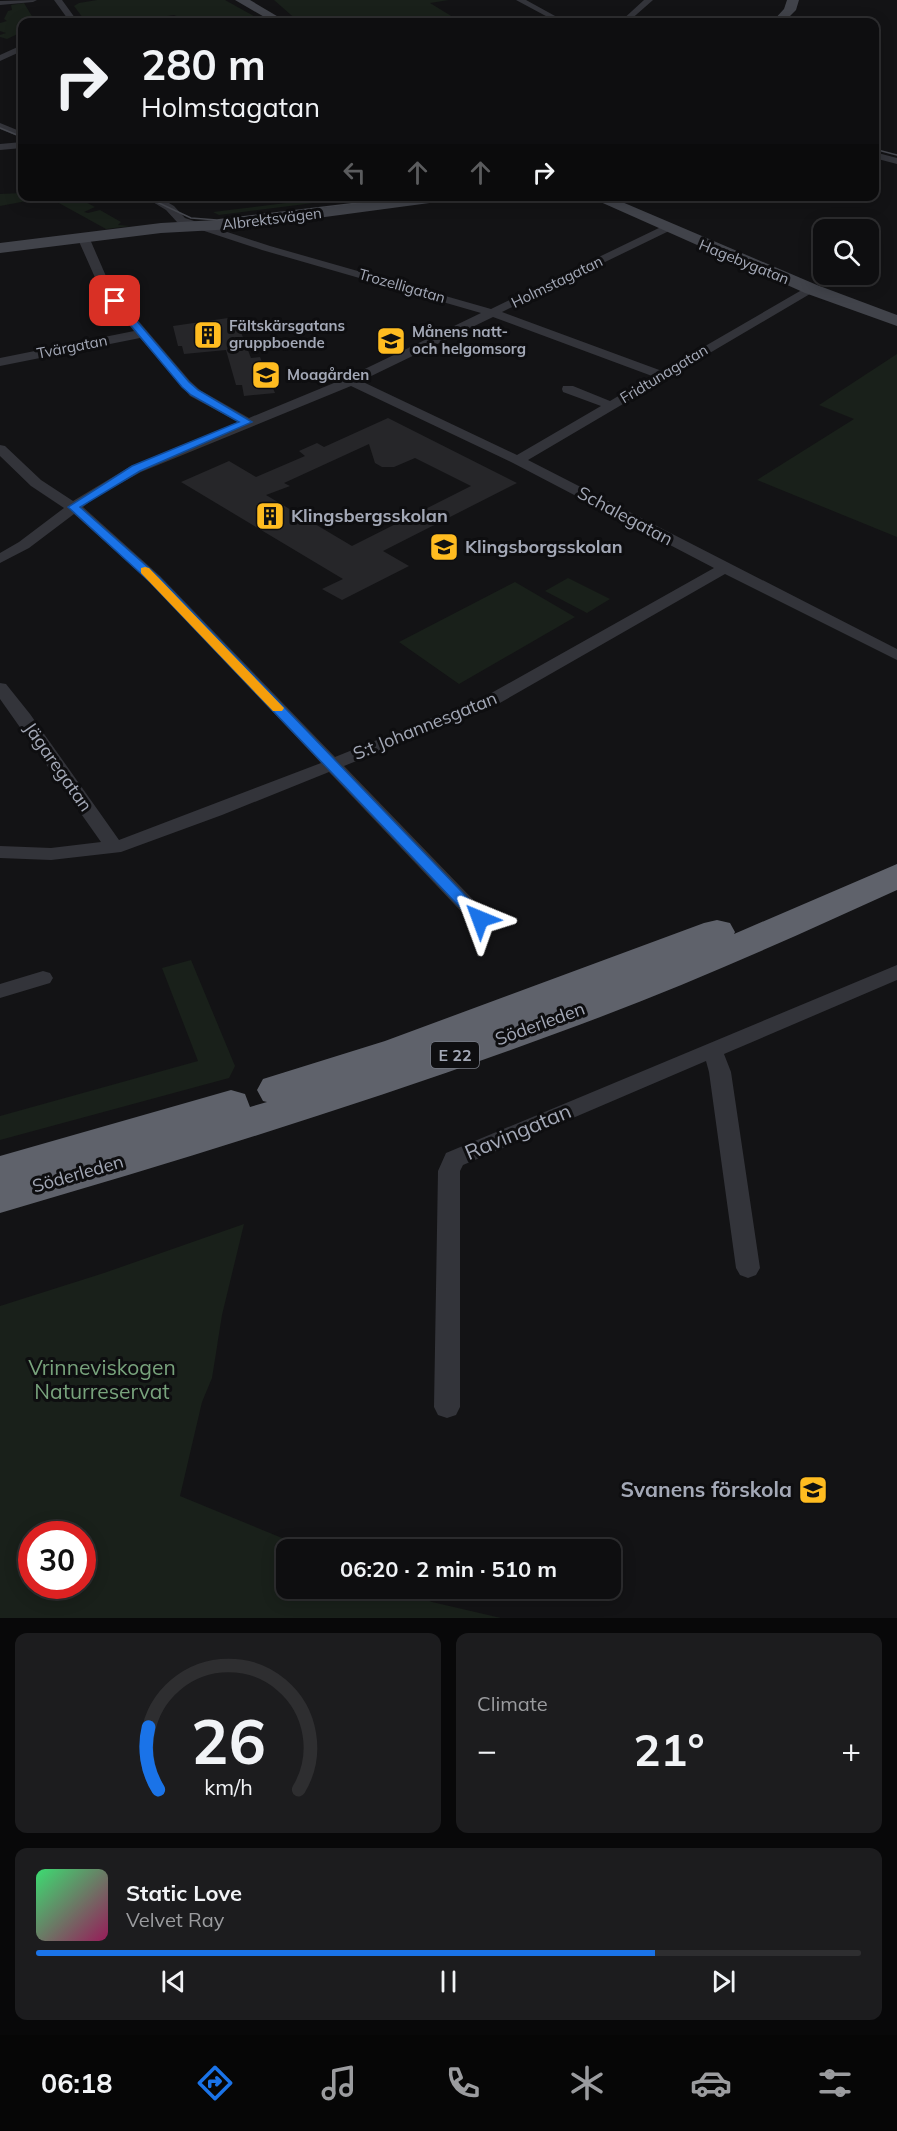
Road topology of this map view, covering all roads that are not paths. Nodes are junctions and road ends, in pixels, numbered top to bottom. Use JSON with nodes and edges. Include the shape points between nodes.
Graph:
{"nodes":[{"id":1,"x":33,"y":0,"type":"edge"},
{"id":2,"x":58,"y":0,"type":"edge"},
{"id":3,"x":241,"y":0,"type":"edge"},
{"id":4,"x":257,"y":0,"type":"edge"},
{"id":5,"x":520,"y":0,"type":"edge"},
{"id":6,"x":649,"y":0,"type":"edge"},
{"id":7,"x":793,"y":0,"type":"edge"},
{"id":8,"x":0,"y":3,"type":"edge"},
{"id":9,"x":71,"y":18,"type":"edge"},
{"id":10,"x":272,"y":18,"type":"edge"},
{"id":11,"x":274,"y":18,"type":"edge"},
{"id":12,"x":554,"y":18,"type":"edge"},
{"id":13,"x":629,"y":18,"type":"edge"},
{"id":14,"x":782,"y":18,"type":"edge"},
{"id":15,"x":0,"y":47,"type":"edge"},
{"id":16,"x":18,"y":52,"type":"edge"},
{"id":17,"x":18,"y":54,"type":"edge"},
{"id":18,"x":0,"y":60,"type":"edge"},
{"id":19,"x":0,"y":126,"type":"edge"},
{"id":20,"x":18,"y":133,"type":"edge"},
{"id":21,"x":18,"y":145,"type":"edge"},
{"id":22,"x":0,"y":147,"type":"edge"},
{"id":23,"x":879,"y":156,"type":"edge"},
{"id":24,"x":897,"y":161,"type":"edge"},
{"id":25,"x":157,"y":201,"type":"edge"},
{"id":26,"x":413,"y":201,"type":"edge"},
{"id":27,"x":605,"y":201,"type":"edge"},
{"id":28,"x":198,"y":226,"type":"junction"},
{"id":29,"x":665,"y":229,"type":"junction"},
{"id":30,"x":85,"y":240,"type":"junction"},
{"id":31,"x":0,"y":248,"type":"edge"},
{"id":32,"x":0,"y":254,"type":"edge"},
{"id":33,"x":811,"y":289,"type":"junction"},
{"id":34,"x":493,"y":313,"type":"junction"},
{"id":35,"x":897,"y":321,"type":"edge"},
{"id":36,"x":144,"y":333,"type":"junction"},
{"id":37,"x":0,"y":362,"type":"edge"},
{"id":38,"x":661,"y":375,"type":"junction"},
{"id":39,"x":351,"y":381,"type":"junction"},
{"id":40,"x":568,"y":389,"type":"dead end"},
{"id":41,"x":612,"y":406,"type":"junction"},
{"id":42,"x":247,"y":422,"type":"junction"},
{"id":43,"x":0,"y":449,"type":"edge"},
{"id":44,"x":518,"y":460,"type":"junction"},
{"id":45,"x":73,"y":507,"type":"junction"},
{"id":46,"x":0,"y":559,"type":"edge"},
{"id":47,"x":725,"y":568,"type":"junction"},
{"id":48,"x":897,"y":655,"type":"edge"},
{"id":49,"x":0,"y":688,"type":"edge"},
{"id":50,"x":331,"y":764,"type":"junction"},
{"id":51,"x":114,"y":847,"type":"junction"},
{"id":52,"x":0,"y":852,"type":"edge"},
{"id":53,"x":897,"y":853,"type":"edge"},
{"id":54,"x":897,"y":876,"type":"edge"},
{"id":55,"x":480,"y":919,"type":"dead end"},
{"id":56,"x":897,"y":972,"type":"edge"},
{"id":57,"x":44,"y":978,"type":"dead end"},
{"id":58,"x":0,"y":992,"type":"edge"},
{"id":59,"x":712,"y":1050,"type":"junction"},
{"id":60,"x":0,"y":1172,"type":"edge"},
{"id":61,"x":0,"y":1196,"type":"edge"},
{"id":62,"x":748,"y":1268,"type":"dead end"},
{"id":63,"x":447,"y":1407,"type":"dead end"}],
"edges":[{"from":1,"to":8,"type":"street"},
{"from":2,"to":9,"type":"street"},
{"from":3,"to":10,"type":"main road"},
{"from":4,"to":11,"type":"main road"},
{"from":5,"to":12,"type":"street"},
{"from":6,"to":13,"type":"street"},
{"from":7,"to":14,"type":"main road"},
{"from":15,"to":16,"type":"street"},
{"from":17,"to":18,"type":"street"},
{"from":19,"to":20,"type":"street"},
{"from":21,"to":22,"type":"street"},
{"from":23,"to":24,"type":"street"},
{"from":25,"to":28,"type":"street","name":"Trozelligatan","via":[[181,220]]},
{"from":26,"to":28,"type":"main road","name":"Albrektsvägen"},
{"from":27,"to":29,"type":"main road","name":"Hagebygatan"},
{"from":28,"to":30,"type":"main road","name":"Albrektsvägen","via":[[161,234]]},
{"from":28,"to":34,"type":"street","name":"Trozelligatan"},
{"from":29,"to":33,"type":"main road","name":"Hagebygatan"},
{"from":29,"to":34,"type":"street","name":"Holmstagatan"},
{"from":30,"to":31,"type":"main road","name":"Albrektsvägen"},
{"from":30,"to":32,"type":"main road","name":"Albrektsvägen"},
{"from":30,"to":36,"type":"street","via":[[107,291]]},
{"from":33,"to":35,"type":"main road","name":"Hagebygatan"},
{"from":33,"to":38,"type":"street","name":"Fridtunagatan"},
{"from":34,"to":38,"type":"street","name":"Trozelligatan"},
{"from":34,"to":39,"type":"street","name":"Holmstagatan"},
{"from":36,"to":37,"type":"street","name":"Tvärgatan"},
{"from":36,"to":42,"type":"street","via":[[192,391]]},
{"from":38,"to":41,"type":"street","name":"Fridtunagatan"},
{"from":39,"to":42,"type":"street","name":"Holmstagatan"},
{"from":39,"to":44,"type":"street","name":"Schalegatan"},
{"from":40,"to":41,"type":"street"},
{"from":41,"to":44,"type":"street","name":"Fridtunagatan"},
{"from":42,"to":45,"type":"street","name":"Holmstagatan","via":[[136,469]]},
{"from":43,"to":45,"type":"street","via":[[36,483]]},
{"from":44,"to":47,"type":"street","name":"Schalegatan"},
{"from":45,"to":46,"type":"street","name":"Holmstagatan"},
{"from":45,"to":50,"type":"street","via":[[154,579]]},
{"from":47,"to":48,"type":"street","name":"Schalegatan"},
{"from":47,"to":50,"type":"street","name":"S:t Johannesgatan","via":[[492,700]]},
{"from":49,"to":51,"type":"street","name":"Jägaregatan"},
{"from":50,"to":51,"type":"street","name":"S:t Johannesgatan"},
{"from":50,"to":55,"type":"street"},
{"from":51,"to":52,"type":"street","name":"S:t Johannesgatan","via":[[51,854]]},
{"from":53,"to":60,"type":"highway","name":"Söderleden","number":"E 22","via":[[741,922],[399,1051],[212,1111]]},
{"from":54,"to":61,"type":"highway","name":"Söderleden","number":"E 22","via":[[683,969],[519,1033],[160,1151]]},
{"from":56,"to":59,"type":"street","name":"Ravingatan"},
{"from":57,"to":58,"type":"street"},
{"from":59,"to":62,"type":"street","via":[[720,1072]]},
{"from":59,"to":63,"type":"street","name":"Ravingatan","via":[[454,1159],[449,1171]]}]}
